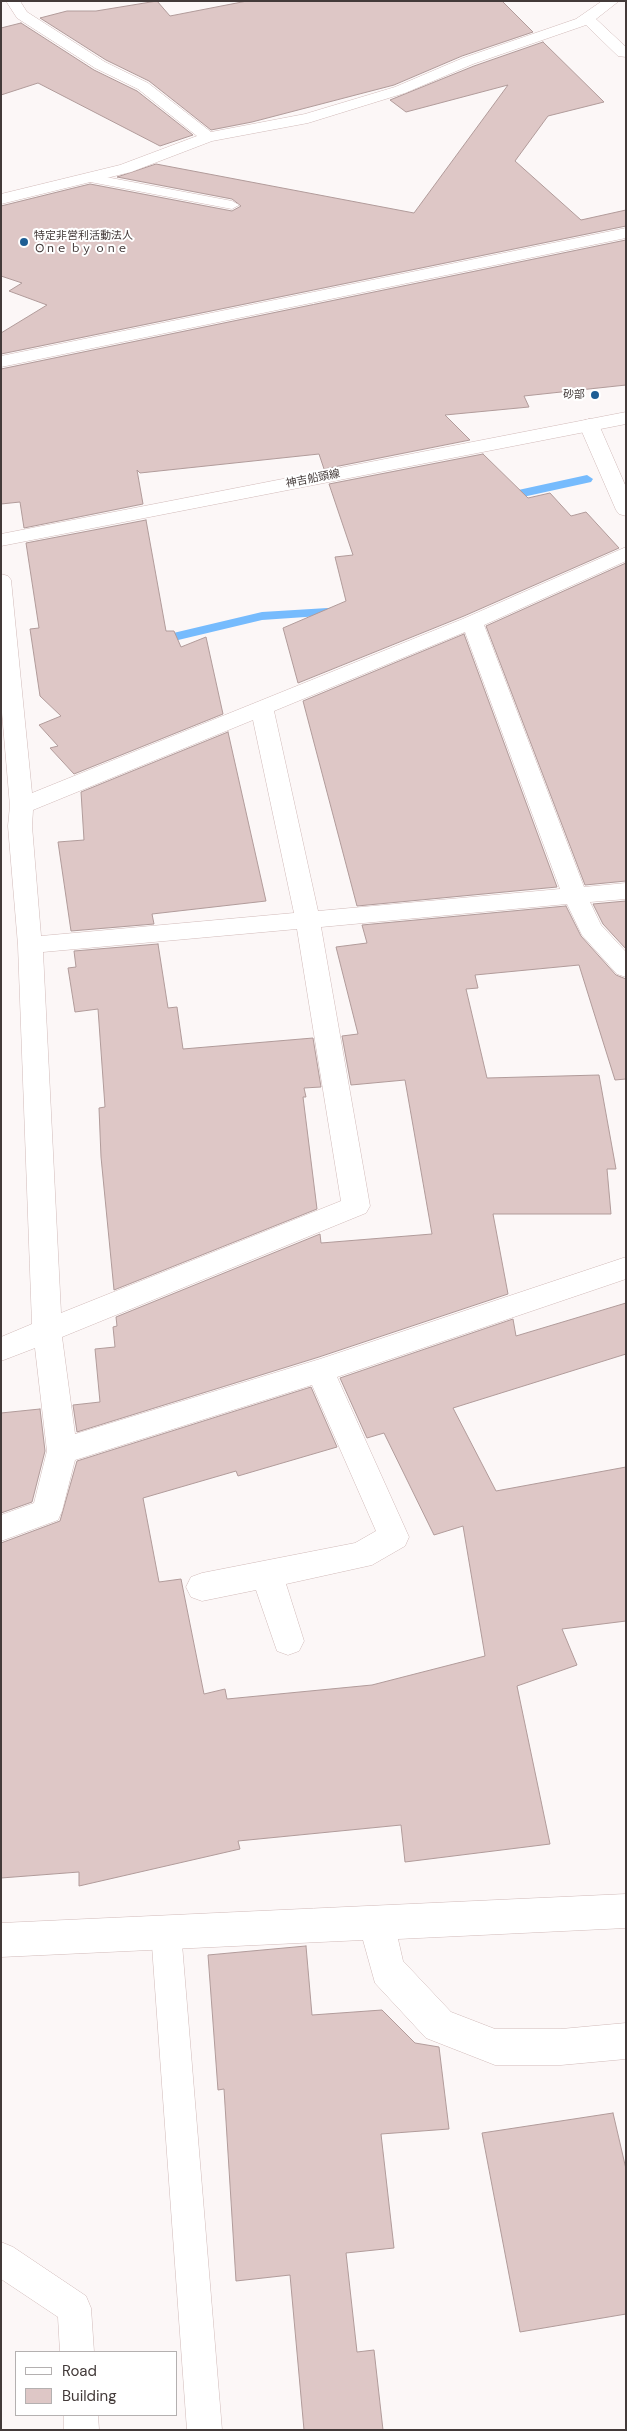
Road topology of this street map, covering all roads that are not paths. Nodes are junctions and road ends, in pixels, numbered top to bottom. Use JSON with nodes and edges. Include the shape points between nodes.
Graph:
{"nodes":[{"id":1,"x":13,"y":1,"type":"edge"},
{"id":2,"x":612,"y":1,"type":"edge"},
{"id":3,"x":587,"y":18,"type":"junction"},
{"id":4,"x":623,"y":54,"type":"dead end"},
{"id":5,"x":208,"y":137,"type":"junction"},
{"id":6,"x":90,"y":178,"type":"junction"},
{"id":7,"x":1,"y":199,"type":"edge"},
{"id":8,"x":232,"y":205,"type":"dead end"},
{"id":9,"x":626,"y":233,"type":"edge"},
{"id":10,"x":1,"y":362,"type":"edge"},
{"id":11,"x":626,"y":418,"type":"edge"},
{"id":12,"x":589,"y":425,"type":"junction"},
{"id":13,"x":626,"y":510,"type":"edge"},
{"id":14,"x":1,"y":540,"type":"edge"},
{"id":15,"x":626,"y":553,"type":"edge"},
{"id":16,"x":1,"y":580,"type":"edge"},
{"id":17,"x":472,"y":622,"type":"junction"},
{"id":18,"x":262,"y":709,"type":"junction"},
{"id":19,"x":14,"y":820,"type":"edge"},
{"id":20,"x":626,"y":891,"type":"edge"},
{"id":21,"x":575,"y":896,"type":"junction"},
{"id":22,"x":308,"y":920,"type":"junction"},
{"id":23,"x":30,"y":945,"type":"junction"},
{"id":24,"x":626,"y":968,"type":"edge"},
{"id":25,"x":626,"y":1268,"type":"edge"},
{"id":26,"x":48,"y":1330,"type":"junction"},
{"id":27,"x":1,"y":1349,"type":"edge"},
{"id":28,"x":320,"y":1371,"type":"junction"},
{"id":29,"x":62,"y":1451,"type":"junction"},
{"id":30,"x":1,"y":1528,"type":"edge"},
{"id":31,"x":267,"y":1574,"type":"junction"},
{"id":32,"x":202,"y":1588,"type":"dead end"},
{"id":33,"x":288,"y":1641,"type":"dead end"},
{"id":34,"x":626,"y":1911,"type":"edge"},
{"id":35,"x":376,"y":1922,"type":"junction"},
{"id":36,"x":166,"y":1932,"type":"junction"},
{"id":37,"x":1,"y":1940,"type":"edge"},
{"id":38,"x":626,"y":2041,"type":"edge"},
{"id":39,"x":1,"y":2259,"type":"edge"},
{"id":40,"x":77,"y":2351,"type":"edge"},
{"id":41,"x":81,"y":2416,"type":"edge"},
{"id":42,"x":82,"y":2430,"type":"edge"},
{"id":43,"x":205,"y":2430,"type":"edge"}],
"edges":[{"from":1,"to":5,"type":"street","via":[[22,15],[100,65],[143,86]]},
{"from":2,"to":3,"type":"street"},
{"from":3,"to":4,"type":"street"},
{"from":3,"to":5,"type":"street","via":[[400,90],[308,118]]},
{"from":5,"to":6,"type":"street","via":[[125,169]]},
{"from":6,"to":7,"type":"street"},
{"from":6,"to":8,"type":"lane"},
{"from":9,"to":10,"type":"street"},
{"from":11,"to":12,"type":"street","name":"神吉船頭線"},
{"from":12,"to":13,"type":"street"},
{"from":12,"to":14,"type":"street","name":"神吉船頭線"},
{"from":15,"to":17,"type":"street"},
{"from":16,"to":19,"type":"street"},
{"from":17,"to":18,"type":"street"},
{"from":17,"to":21,"type":"street"},
{"from":18,"to":19,"type":"street"},
{"from":18,"to":22,"type":"street"},
{"from":19,"to":23,"type":"street"},
{"from":20,"to":21,"type":"street"},
{"from":21,"to":22,"type":"street"},
{"from":21,"to":24,"type":"street","via":[[591,929]]},
{"from":22,"to":23,"type":"street"},
{"from":22,"to":26,"type":"street","via":[[356,1206]]},
{"from":23,"to":26,"type":"street"},
{"from":25,"to":28,"type":"street"},
{"from":26,"to":27,"type":"street"},
{"from":26,"to":29,"type":"street"},
{"from":28,"to":29,"type":"street"},
{"from":28,"to":31,"type":"street","via":[[394,1537],[361,1555]]},
{"from":29,"to":30,"type":"street","via":[[47,1511]]},
{"from":31,"to":32,"type":"street"},
{"from":31,"to":33,"type":"street"},
{"from":34,"to":35,"type":"street"},
{"from":35,"to":36,"type":"street"},
{"from":35,"to":38,"type":"street","via":[[388,1971],[439,2025],[495,2047],[561,2047]]},
{"from":36,"to":37,"type":"street"},
{"from":36,"to":43,"type":"lane"},
{"from":39,"to":40,"type":"lane","via":[[74,2308]]},
{"from":41,"to":42,"type":"lane"}]}
